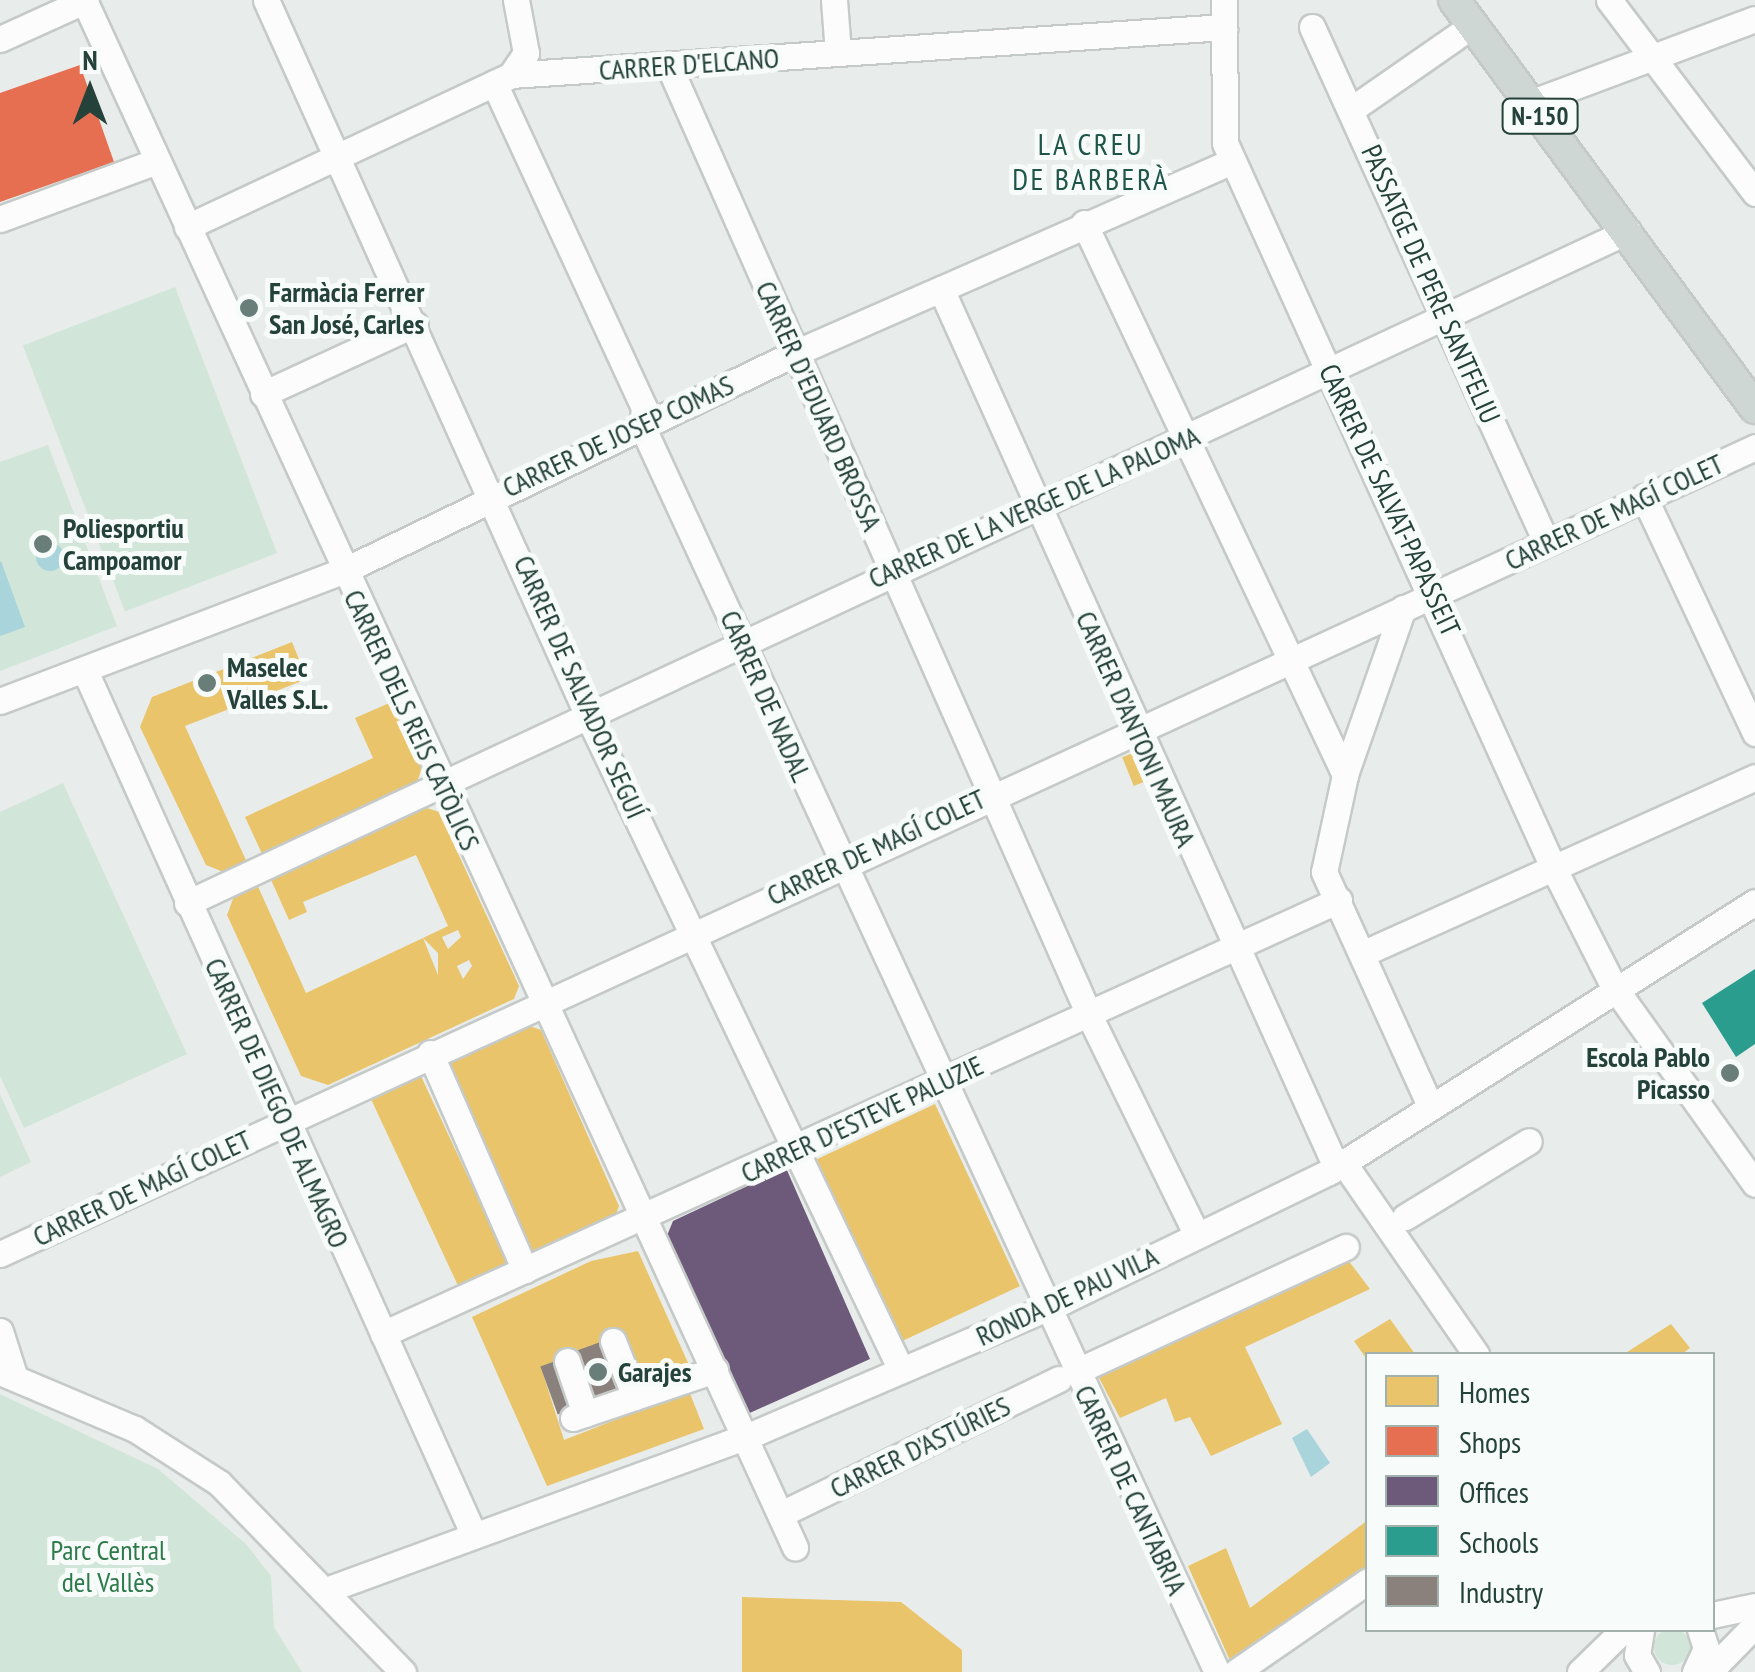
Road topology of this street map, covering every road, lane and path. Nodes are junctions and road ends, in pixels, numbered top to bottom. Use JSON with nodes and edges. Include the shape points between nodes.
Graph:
{"nodes":[{"id":1,"x":85,"y":0,"type":"edge"},
{"id":2,"x":266,"y":0,"type":"edge"},
{"id":3,"x":516,"y":0,"type":"edge"},
{"id":4,"x":834,"y":0,"type":"edge"},
{"id":5,"x":1224,"y":0,"type":"edge"},
{"id":6,"x":1609,"y":0,"type":"edge"},
{"id":7,"x":1464,"y":12,"type":"edge"},
{"id":8,"x":1755,"y":18,"type":"edge"},
{"id":9,"x":1224,"y":27,"type":"junction"},
{"id":10,"x":1312,"y":27,"type":"dead end"},
{"id":11,"x":2,"y":32,"type":"edge"},
{"id":12,"x":838,"y":53,"type":"junction"},
{"id":13,"x":1652,"y":55,"type":"junction"},
{"id":14,"x":670,"y":66,"type":"junction"},
{"id":15,"x":500,"y":80,"type":"junction"},
{"id":16,"x":1530,"y":102,"type":"junction"},
{"id":17,"x":1352,"y":109,"type":"junction"},
{"id":18,"x":336,"y":155,"type":"junction"},
{"id":19,"x":157,"y":160,"type":"junction"},
{"id":20,"x":1233,"y":161,"type":"junction"},
{"id":21,"x":1755,"y":193,"type":"edge"},
{"id":22,"x":0,"y":219,"type":"edge"},
{"id":23,"x":1084,"y":223,"type":"junction"},
{"id":24,"x":187,"y":227,"type":"junction"},
{"id":25,"x":1628,"y":231,"type":"junction"},
{"id":26,"x":941,"y":288,"type":"junction"},
{"id":27,"x":1446,"y":318,"type":"junction"},
{"id":28,"x":416,"y":324,"type":"junction"},
{"id":29,"x":795,"y":354,"type":"junction"},
{"id":30,"x":1330,"y":372,"type":"junction"},
{"id":31,"x":263,"y":394,"type":"junction"},
{"id":32,"x":1755,"y":408,"type":"edge"},
{"id":33,"x":642,"y":426,"type":"junction"},
{"id":34,"x":1183,"y":440,"type":"junction"},
{"id":35,"x":1755,"y":446,"type":"edge"},
{"id":36,"x":494,"y":494,"type":"junction"},
{"id":37,"x":1644,"y":497,"type":"junction"},
{"id":38,"x":1039,"y":505,"type":"junction"},
{"id":39,"x":1546,"y":542,"type":"junction"},
{"id":40,"x":342,"y":571,"type":"junction"},
{"id":41,"x":892,"y":571,"type":"junction"},
{"id":42,"x":1437,"y":597,"type":"junction"},
{"id":43,"x":1404,"y":608,"type":"junction"},
{"id":44,"x":741,"y":642,"type":"junction"},
{"id":45,"x":1289,"y":660,"type":"junction"},
{"id":46,"x":85,"y":671,"type":"junction"},
{"id":47,"x":0,"y":701,"type":"edge"},
{"id":48,"x":589,"y":718,"type":"junction"},
{"id":49,"x":1136,"y":731,"type":"junction"},
{"id":50,"x":1755,"y":733,"type":"edge"},
{"id":51,"x":1345,"y":774,"type":"junction"},
{"id":52,"x":1755,"y":777,"type":"edge"},
{"id":53,"x":441,"y":784,"type":"junction"},
{"id":54,"x":992,"y":794,"type":"junction"},
{"id":55,"x":842,"y":864,"type":"junction"},
{"id":56,"x":1553,"y":867,"type":"junction"},
{"id":57,"x":1339,"y":900,"type":"junction"},
{"id":58,"x":1755,"y":902,"type":"edge"},
{"id":59,"x":187,"y":903,"type":"junction"},
{"id":60,"x":695,"y":931,"type":"junction"},
{"id":61,"x":1233,"y":948,"type":"junction"},
{"id":62,"x":1364,"y":952,"type":"junction"},
{"id":63,"x":1614,"y":987,"type":"junction"},
{"id":64,"x":542,"y":1000,"type":"junction"},
{"id":65,"x":1090,"y":1016,"type":"junction"},
{"id":66,"x":430,"y":1053,"type":"junction"},
{"id":67,"x":942,"y":1081,"type":"junction"},
{"id":68,"x":1430,"y":1106,"type":"junction"},
{"id":69,"x":284,"y":1123,"type":"junction"},
{"id":70,"x":1529,"y":1142,"type":"dead end"},
{"id":71,"x":794,"y":1152,"type":"junction"},
{"id":72,"x":1336,"y":1167,"type":"junction"},
{"id":73,"x":1755,"y":1184,"type":"edge"},
{"id":74,"x":1404,"y":1217,"type":"dead end"},
{"id":75,"x":639,"y":1220,"type":"junction"},
{"id":76,"x":1197,"y":1235,"type":"junction"},
{"id":77,"x":1346,"y":1247,"type":"dead end"},
{"id":78,"x":0,"y":1254,"type":"edge"},
{"id":79,"x":525,"y":1270,"type":"junction"},
{"id":80,"x":1044,"y":1309,"type":"junction"},
{"id":81,"x":0,"y":1331,"type":"edge"},
{"id":82,"x":382,"y":1334,"type":"junction"},
{"id":83,"x":613,"y":1341,"type":"dead end"},
{"id":84,"x":1455,"y":1352,"type":"edge"},
{"id":85,"x":1475,"y":1352,"type":"edge"},
{"id":86,"x":567,"y":1361,"type":"dead end"},
{"id":87,"x":1088,"y":1366,"type":"dead end"},
{"id":88,"x":715,"y":1370,"type":"junction"},
{"id":89,"x":901,"y":1370,"type":"junction"},
{"id":90,"x":8,"y":1375,"type":"edge"},
{"id":91,"x":1060,"y":1379,"type":"dead end"},
{"id":92,"x":635,"y":1397,"type":"junction"},
{"id":93,"x":748,"y":1436,"type":"junction"},
{"id":94,"x":782,"y":1514,"type":"junction"},
{"id":95,"x":473,"y":1533,"type":"junction"},
{"id":96,"x":795,"y":1547,"type":"dead end"},
{"id":97,"x":1365,"y":1583,"type":"edge"},
{"id":98,"x":329,"y":1589,"type":"junction"},
{"id":99,"x":1755,"y":1606,"type":"edge"},
{"id":100,"x":1715,"y":1614,"type":"edge"},
{"id":101,"x":1755,"y":1625,"type":"edge"},
{"id":102,"x":1631,"y":1635,"type":"edge"},
{"id":103,"x":1706,"y":1655,"type":"edge"},
{"id":104,"x":403,"y":1672,"type":"edge"},
{"id":105,"x":1217,"y":1672,"type":"edge"},
{"id":106,"x":1236,"y":1672,"type":"edge"},
{"id":107,"x":1580,"y":1672,"type":"edge"},
{"id":108,"x":1646,"y":1672,"type":"edge"},
{"id":109,"x":1695,"y":1672,"type":"edge"}],
"edges":[{"from":1,"to":11,"type":"street"},
{"from":1,"to":19,"type":"street","name":"CARRER DELS REIS CATÒLICS"},
{"from":2,"to":18,"type":"street","name":"CARRER DE SALVADOR SEGUÍ"},
{"from":3,"to":15,"type":"street","via":[[526,53]]},
{"from":4,"to":12,"type":"street"},
{"from":5,"to":9,"type":"street","name":"CARRER DE SALVAT-PAPASSEIT"},
{"from":6,"to":13,"type":"street"},
{"from":7,"to":16,"type":"main road","number":"N-150"},
{"from":7,"to":17,"type":"street"},
{"from":8,"to":13,"type":"street"},
{"from":9,"to":12,"type":"street","name":"CARRER D'ELCANO"},
{"from":9,"to":20,"type":"street","name":"CARRER DE SALVAT-PAPASSEIT"},
{"from":10,"to":17,"type":"street","name":"PASSATGE DE PERE SANTFELIU"},
{"from":12,"to":14,"type":"street","name":"CARRER D'ELCANO"},
{"from":13,"to":16,"type":"street"},
{"from":13,"to":21,"type":"street"},
{"from":14,"to":15,"type":"street","name":"CARRER D'ELCANO"},
{"from":14,"to":29,"type":"street","name":"CARRER D'EDUARD BROSSA"},
{"from":15,"to":18,"type":"street","name":"CARRER D'ELCANO"},
{"from":15,"to":33,"type":"street","name":"CARRER DE NADAL","via":[[644,408]]},
{"from":16,"to":25,"type":"main road","number":"N-150"},
{"from":17,"to":27,"type":"street","name":"PASSATGE DE PERE SANTFELIU"},
{"from":18,"to":24,"type":"street","name":"CARRER D'ELCANO"},
{"from":18,"to":28,"type":"street","name":"CARRER DE SALVADOR SEGUÍ"},
{"from":19,"to":22,"type":"street"},
{"from":19,"to":24,"type":"street","name":"CARRER DELS REIS CATÒLICS"},
{"from":20,"to":23,"type":"street","name":"CARRER DE JOSEP COMAS"},
{"from":20,"to":30,"type":"street","name":"CARRER DE SALVAT-PAPASSEIT"},
{"from":23,"to":26,"type":"street","name":"CARRER DE JOSEP COMAS"},
{"from":23,"to":34,"type":"street"},
{"from":24,"to":31,"type":"street","name":"CARRER DELS REIS CATÒLICS"},
{"from":25,"to":27,"type":"street","name":"CARRER DE LA VERGE DE LA PALOMA"},
{"from":25,"to":32,"type":"main road","number":"N-150"},
{"from":26,"to":29,"type":"street","name":"CARRER DE JOSEP COMAS"},
{"from":26,"to":38,"type":"street","name":"CARRER D'ANTONI MAURA"},
{"from":27,"to":30,"type":"street","name":"CARRER DE LA VERGE DE LA PALOMA"},
{"from":27,"to":39,"type":"street","name":"PASSATGE DE PERE SANTFELIU"},
{"from":28,"to":31,"type":"street"},
{"from":28,"to":36,"type":"street","name":"CARRER DE SALVADOR SEGUÍ"},
{"from":29,"to":33,"type":"street","name":"CARRER DE JOSEP COMAS"},
{"from":29,"to":41,"type":"street","name":"CARRER D'EDUARD BROSSA"},
{"from":30,"to":34,"type":"street","name":"CARRER DE LA VERGE DE LA PALOMA"},
{"from":30,"to":42,"type":"street","name":"CARRER DE SALVAT-PAPASSEIT"},
{"from":31,"to":40,"type":"street","name":"CARRER DELS REIS CATÒLICS"},
{"from":33,"to":36,"type":"street","name":"CARRER DE JOSEP COMAS"},
{"from":33,"to":44,"type":"street","name":"CARRER DE NADAL"},
{"from":34,"to":38,"type":"street","name":"CARRER DE LA VERGE DE LA PALOMA"},
{"from":34,"to":45,"type":"street"},
{"from":35,"to":37,"type":"street","name":"CARRER DE MAGÍ COLET"},
{"from":36,"to":40,"type":"street","name":"CARRER DE JOSEP COMAS"},
{"from":36,"to":48,"type":"street","name":"CARRER DE SALVADOR SEGUÍ"},
{"from":37,"to":39,"type":"street","name":"CARRER DE MAGÍ COLET"},
{"from":37,"to":50,"type":"street"},
{"from":38,"to":41,"type":"street","name":"CARRER DE LA VERGE DE LA PALOMA"},
{"from":38,"to":49,"type":"street","name":"CARRER D'ANTONI MAURA"},
{"from":39,"to":42,"type":"street","name":"CARRER DE MAGÍ COLET"},
{"from":40,"to":46,"type":"street","name":"CARRER DE JOSEP COMAS"},
{"from":40,"to":53,"type":"street","name":"CARRER DELS REIS CATÒLICS"},
{"from":41,"to":44,"type":"street","name":"CARRER DE LA VERGE DE LA PALOMA"},
{"from":41,"to":54,"type":"street","name":"CARRER D'EDUARD BROSSA"},
{"from":42,"to":43,"type":"street","name":"CARRER DE MAGÍ COLET"},
{"from":42,"to":56,"type":"street","name":"CARRER DE SALVAT-PAPASSEIT"},
{"from":43,"to":45,"type":"street","name":"CARRER DE MAGÍ COLET"},
{"from":43,"to":51,"type":"street"},
{"from":44,"to":48,"type":"street","name":"CARRER DE LA VERGE DE LA PALOMA"},
{"from":44,"to":55,"type":"street","name":"CARRER DE NADAL"},
{"from":45,"to":49,"type":"street","name":"CARRER DE MAGÍ COLET"},
{"from":45,"to":51,"type":"street"},
{"from":46,"to":47,"type":"street","name":"CARRER DE JOSEP COMAS"},
{"from":46,"to":59,"type":"street","name":"CARRER DE DIEGO DE ALMAGRO"},
{"from":48,"to":53,"type":"street","name":"CARRER DE LA VERGE DE LA PALOMA"},
{"from":48,"to":60,"type":"street","name":"CARRER DE SALVADOR SEGUÍ"},
{"from":49,"to":54,"type":"street","name":"CARRER DE MAGÍ COLET"},
{"from":49,"to":61,"type":"street","name":"CARRER D'ANTONI MAURA"},
{"from":51,"to":57,"type":"street","via":[[1323,860]]},
{"from":52,"to":56,"type":"street"},
{"from":53,"to":59,"type":"street","name":"CARRER DE LA VERGE DE LA PALOMA"},
{"from":53,"to":64,"type":"street","name":"CARRER DELS REIS CATÒLICS"},
{"from":54,"to":55,"type":"street","name":"CARRER DE MAGÍ COLET"},
{"from":54,"to":65,"type":"street","name":"CARRER D'EDUARD BROSSA"},
{"from":55,"to":60,"type":"street","name":"CARRER DE MAGÍ COLET"},
{"from":55,"to":67,"type":"street","name":"CARRER DE NADAL"},
{"from":56,"to":62,"type":"street"},
{"from":56,"to":63,"type":"street","name":"CARRER DE SALVAT-PAPASSEIT"},
{"from":57,"to":61,"type":"street","name":"CARRER D'ESTEVE PALUZIE"},
{"from":57,"to":62,"type":"street"},
{"from":58,"to":63,"type":"street","name":"RONDA DE PAU VILA"},
{"from":59,"to":69,"type":"street","name":"CARRER DE DIEGO DE ALMAGRO"},
{"from":60,"to":64,"type":"street","name":"CARRER DE MAGÍ COLET"},
{"from":60,"to":71,"type":"street","name":"CARRER DE SALVADOR SEGUÍ"},
{"from":61,"to":65,"type":"street","name":"CARRER D'ESTEVE PALUZIE"},
{"from":61,"to":72,"type":"street","name":"CARRER D'ANTONI MAURA"},
{"from":62,"to":68,"type":"street"},
{"from":63,"to":68,"type":"street","name":"RONDA DE PAU VILA"},
{"from":63,"to":73,"type":"street","name":"CARRER DE SALVAT-PAPASSEIT"},
{"from":64,"to":66,"type":"street","name":"CARRER DE MAGÍ COLET"},
{"from":64,"to":75,"type":"street","name":"CARRER DELS REIS CATÒLICS"},
{"from":65,"to":67,"type":"street","name":"CARRER D'ESTEVE PALUZIE"},
{"from":65,"to":76,"type":"street","name":"CARRER D'EDUARD BROSSA"},
{"from":66,"to":69,"type":"street","name":"CARRER DE MAGÍ COLET"},
{"from":66,"to":79,"type":"street"},
{"from":67,"to":71,"type":"street","name":"CARRER D'ESTEVE PALUZIE"},
{"from":67,"to":80,"type":"street","name":"CARRER DE NADAL"},
{"from":68,"to":72,"type":"street","name":"RONDA DE PAU VILA"},
{"from":69,"to":78,"type":"street","name":"CARRER DE MAGÍ COLET"},
{"from":69,"to":82,"type":"street","name":"CARRER DE DIEGO DE ALMAGRO"},
{"from":70,"to":74,"type":"street"},
{"from":71,"to":75,"type":"street","name":"CARRER D'ESTEVE PALUZIE"},
{"from":71,"to":89,"type":"street","name":"CARRER DE SALVADOR SEGUÍ"},
{"from":72,"to":76,"type":"street","name":"RONDA DE PAU VILA"},
{"from":72,"to":84,"type":"street"},
{"from":72,"to":85,"type":"street"},
{"from":75,"to":79,"type":"street","name":"CARRER D'ESTEVE PALUZIE"},
{"from":75,"to":88,"type":"street","name":"CARRER DELS REIS CATÒLICS"},
{"from":76,"to":80,"type":"street","name":"RONDA DE PAU VILA"},
{"from":77,"to":87,"type":"street"},
{"from":79,"to":82,"type":"street","name":"CARRER D'ESTEVE PALUZIE"},
{"from":80,"to":89,"type":"street","name":"RONDA DE PAU VILA"},
{"from":80,"to":105,"type":"street","name":"CARRER DE CANTABRIA"},
{"from":81,"to":90,"type":"street"},
{"from":82,"to":95,"type":"street","name":"CARRER DE DIEGO DE ALMAGRO"},
{"from":83,"to":92,"type":"street"},
{"from":86,"to":92,"type":"street","via":[[579,1416]]},
{"from":88,"to":92,"type":"street"},
{"from":88,"to":93,"type":"street","name":"CARRER DELS REIS CATÒLICS"},
{"from":89,"to":93,"type":"street","name":"RONDA DE PAU VILA"},
{"from":90,"to":98,"type":"street","via":[[134,1429],[219,1483]]},
{"from":91,"to":94,"type":"street","name":"CARRER D'ASTÚRIES"},
{"from":93,"to":94,"type":"street","name":"CARRER DELS REIS CATÒLICS"},
{"from":93,"to":95,"type":"street","name":"RONDA DE PAU VILA"},
{"from":94,"to":96,"type":"street","name":"CARRER DELS REIS CATÒLICS"},
{"from":95,"to":98,"type":"street","name":"RONDA DE PAU VILA"},
{"from":97,"to":106,"type":"street"},
{"from":98,"to":104,"type":"street"},
{"from":99,"to":100,"type":"street"},
{"from":101,"to":103,"type":"street"},
{"from":102,"to":107,"type":"street"},
{"from":102,"to":108,"type":"street"},
{"from":103,"to":109,"type":"street"}]}
